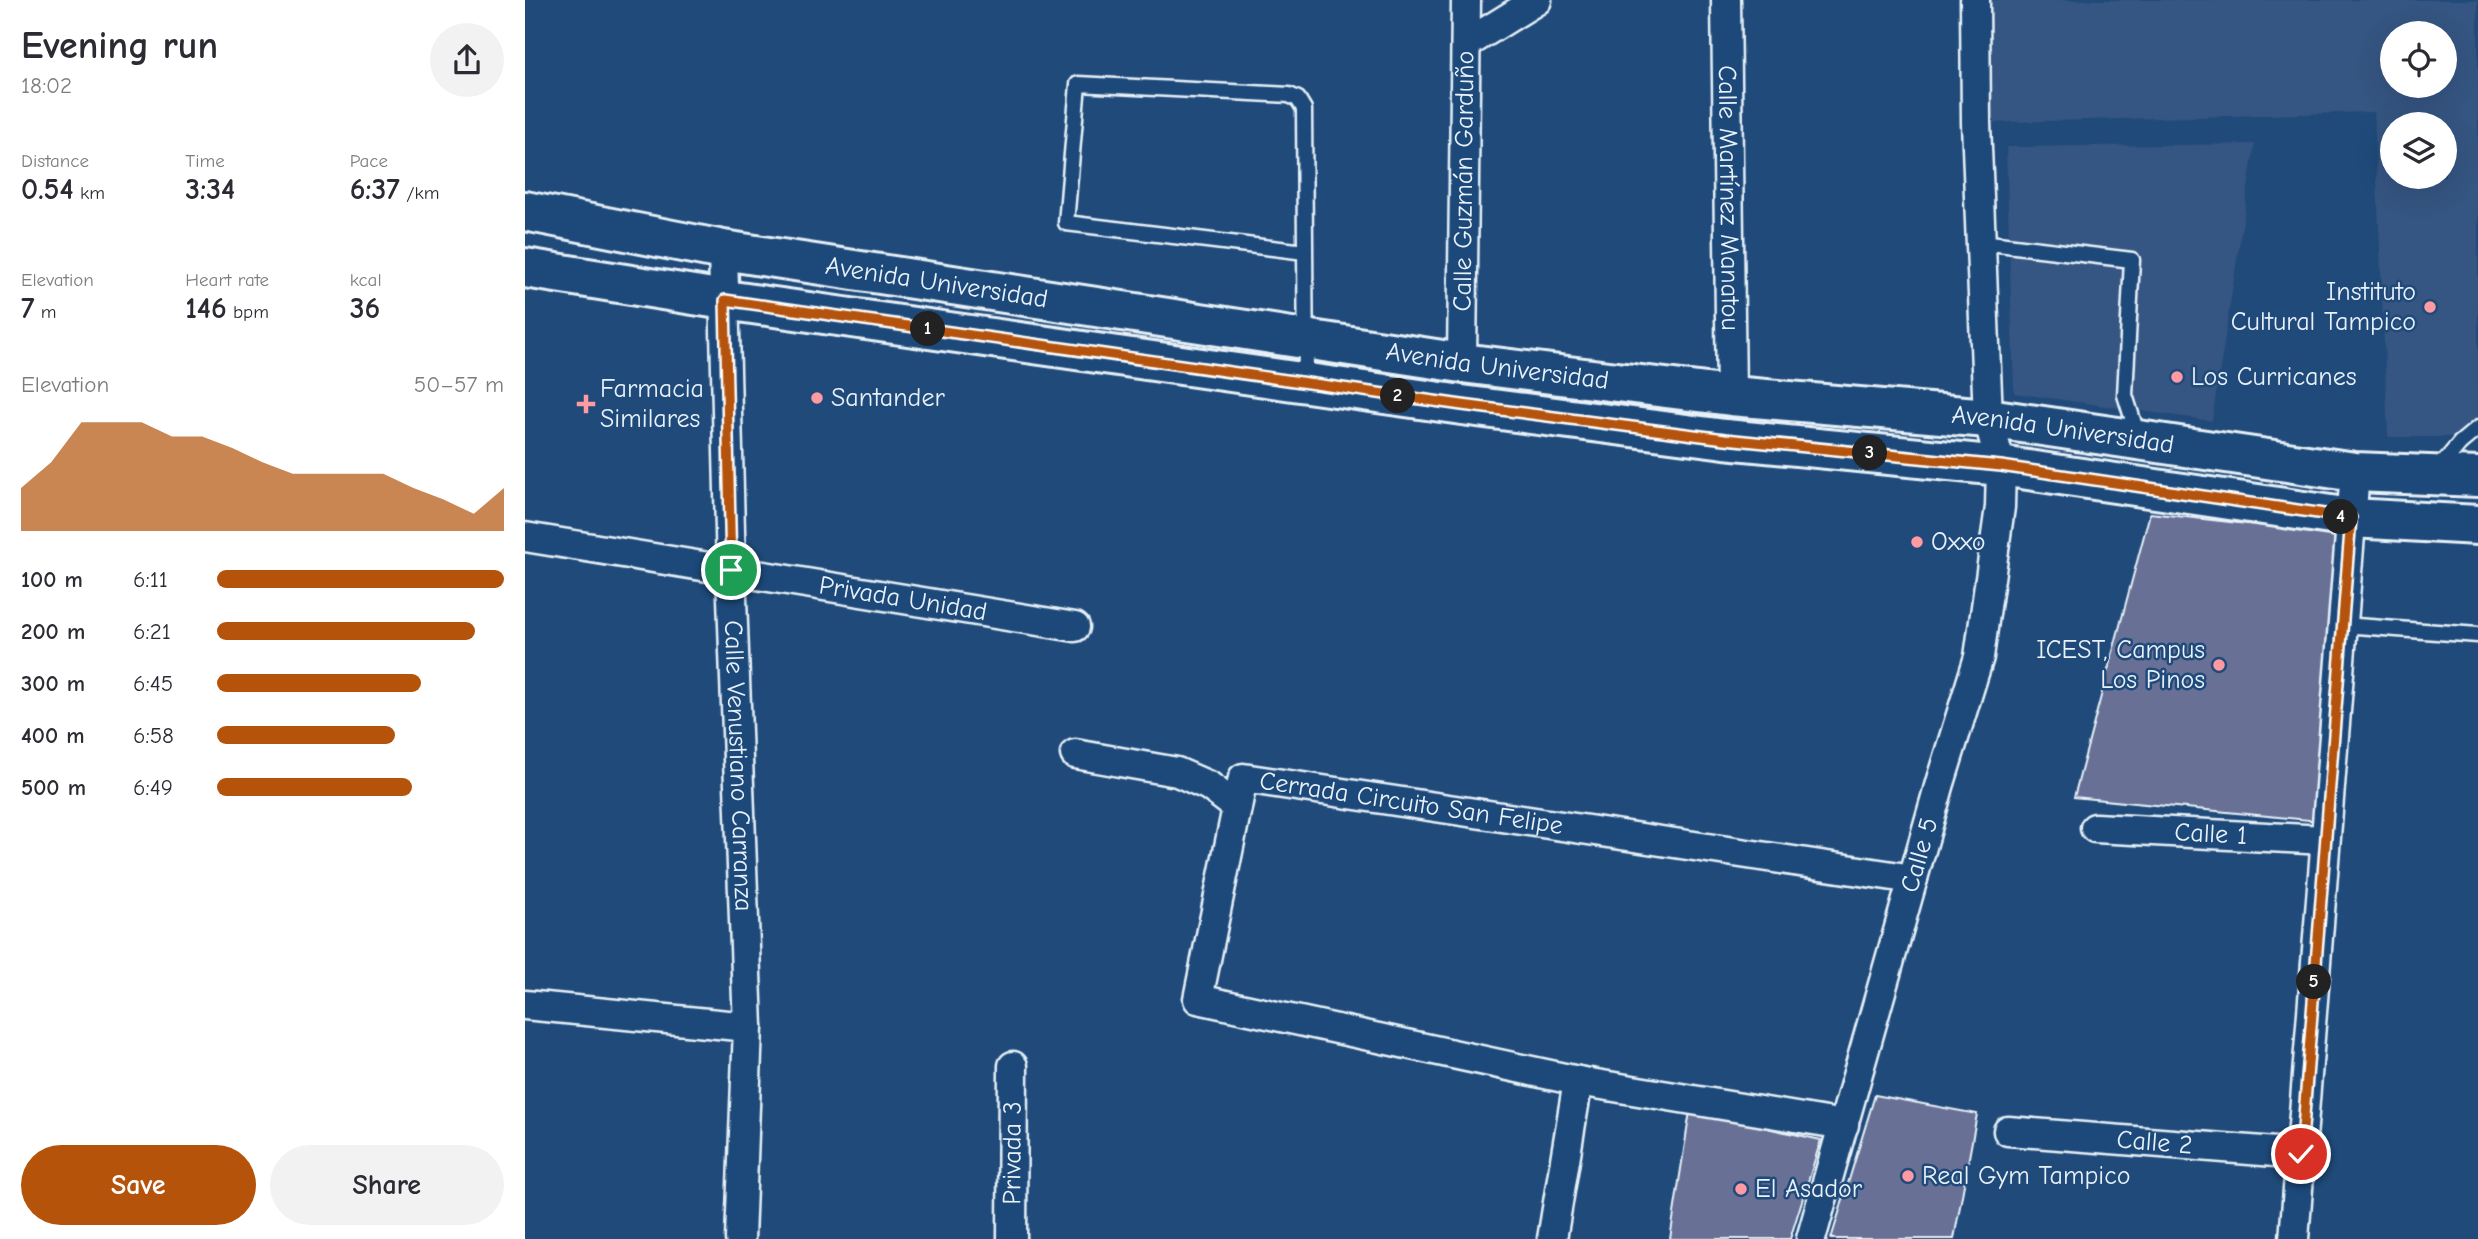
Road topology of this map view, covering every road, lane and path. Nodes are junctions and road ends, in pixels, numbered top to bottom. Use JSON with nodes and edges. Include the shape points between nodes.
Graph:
{"nodes":[{"id":1,"x":1466,"y":0,"type":"edge"},
{"id":2,"x":1537,"y":0,"type":"edge"},
{"id":3,"x":1726,"y":0,"type":"edge"},
{"id":4,"x":1975,"y":0,"type":"edge"},
{"id":5,"x":1466,"y":44,"type":"junction"},
{"id":6,"x":525,"y":211,"type":"edge"},
{"id":7,"x":1981,"y":242,"type":"junction"},
{"id":8,"x":723,"y":250,"type":"junction"},
{"id":9,"x":1305,"y":252,"type":"junction"},
{"id":10,"x":525,"y":268,"type":"edge"},
{"id":11,"x":979,"y":289,"type":"junction"},
{"id":12,"x":725,"y":300,"type":"junction"},
{"id":13,"x":975,"y":336,"type":"junction"},
{"id":14,"x":1305,"y":339,"type":"junction"},
{"id":15,"x":1462,"y":363,"type":"junction"},
{"id":16,"x":1306,"y":383,"type":"junction"},
{"id":17,"x":1731,"y":396,"type":"junction"},
{"id":18,"x":1988,"y":418,"type":"junction"},
{"id":19,"x":2478,"y":428,"type":"edge"},
{"id":20,"x":2140,"y":440,"type":"junction"},
{"id":21,"x":2001,"y":466,"type":"junction"},
{"id":22,"x":2355,"y":472,"type":"junction"},
{"id":23,"x":2434,"y":475,"type":"junction"},
{"id":24,"x":2478,"y":477,"type":"edge"},
{"id":25,"x":2351,"y":518,"type":"junction"},
{"id":26,"x":2478,"y":525,"type":"edge"},
{"id":27,"x":525,"y":537,"type":"edge"},
{"id":28,"x":731,"y":570,"type":"junction"},
{"id":29,"x":2343,"y":625,"type":"junction"},
{"id":30,"x":1075,"y":626,"type":"dead end"},
{"id":31,"x":2478,"y":635,"type":"edge"},
{"id":32,"x":1075,"y":754,"type":"dead end"},
{"id":33,"x":1237,"y":807,"type":"junction"},
{"id":34,"x":2095,"y":828,"type":"dead end"},
{"id":35,"x":2325,"y":840,"type":"junction"},
{"id":36,"x":1913,"y":879,"type":"junction"},
{"id":37,"x":525,"y":1005,"type":"edge"},
{"id":38,"x":748,"y":1027,"type":"junction"},
{"id":39,"x":1013,"y":1066,"type":"dead end"},
{"id":40,"x":1578,"y":1081,"type":"junction"},
{"id":41,"x":1844,"y":1125,"type":"junction"},
{"id":42,"x":2008,"y":1131,"type":"dead end"},
{"id":43,"x":2301,"y":1154,"type":"junction"},
{"id":44,"x":740,"y":1239,"type":"edge"},
{"id":45,"x":1012,"y":1239,"type":"edge"},
{"id":46,"x":1552,"y":1239,"type":"edge"},
{"id":47,"x":1811,"y":1239,"type":"edge"},
{"id":48,"x":2294,"y":1239,"type":"edge"}],
"edges":[{"from":1,"to":5,"type":"street","name":"Calle Guzmán Garduño"},
{"from":2,"to":5,"type":"street"},
{"from":3,"to":17,"type":"street","name":"Calle Martínez Manatou"},
{"from":4,"to":7,"type":"street","name":"Calle 5"},
{"from":5,"to":15,"type":"street","name":"Calle Guzmán Garduño"},
{"from":6,"to":8,"type":"main road","name":"Avenida Universidad"},
{"from":7,"to":18,"type":"street","name":"Calle 5"},
{"from":7,"to":20,"type":"lane","via":[[2132,260],[2125,395]]},
{"from":8,"to":11,"type":"main road","name":"Avenida Universidad"},
{"from":8,"to":12,"type":"street","name":"Calle Venustiano Carranza"},
{"from":9,"to":9,"type":"lane","via":[[1066,223],[1078,84],[1299,99],[1304,108]]},
{"from":9,"to":14,"type":"lane"},
{"from":10,"to":12,"type":"main road","name":"Avenida Universidad"},
{"from":11,"to":13,"type":"main road"},
{"from":11,"to":14,"type":"main road","name":"Avenida Universidad"},
{"from":12,"to":13,"type":"main road","name":"Avenida Universidad"},
{"from":12,"to":28,"type":"street","name":"Calle Venustiano Carranza"},
{"from":13,"to":16,"type":"main road","name":"Avenida Universidad"},
{"from":14,"to":15,"type":"main road","name":"Avenida Universidad"},
{"from":14,"to":16,"type":"lane"},
{"from":15,"to":17,"type":"main road","name":"Avenida Universidad"},
{"from":16,"to":21,"type":"main road","name":"Avenida Universidad","via":[[1725,439]]},
{"from":17,"to":18,"type":"main road","name":"Avenida Universidad"},
{"from":18,"to":20,"type":"main road","name":"Avenida Universidad"},
{"from":18,"to":21,"type":"street","name":"Calle 5"},
{"from":19,"to":23,"type":"lane"},
{"from":20,"to":22,"type":"main road","name":"Avenida Universidad"},
{"from":21,"to":25,"type":"main road","name":"Avenida Universidad"},
{"from":21,"to":36,"type":"street","name":"Calle 5","via":[[2000,506],[1979,657]]},
{"from":22,"to":23,"type":"main road","name":"Avenida Universidad"},
{"from":22,"to":25,"type":"street"},
{"from":23,"to":24,"type":"main road","name":"Avenida Universidad"},
{"from":25,"to":26,"type":"main road","name":"Avenida Universidad"},
{"from":25,"to":29,"type":"street"},
{"from":27,"to":28,"type":"street","name":"Privada Unidad"},
{"from":28,"to":30,"type":"street","name":"Privada Unidad"},
{"from":28,"to":38,"type":"street","name":"Calle Venustiano Carranza"},
{"from":29,"to":31,"type":"lane"},
{"from":29,"to":35,"type":"street"},
{"from":32,"to":33,"type":"street","via":[[1177,772],[1209,786]]},
{"from":33,"to":36,"type":"street","name":"Cerrada Circuito San Felipe","via":[[1243,778]]},
{"from":33,"to":40,"type":"street","name":"Cerrada Circuito San Felipe","via":[[1198,999]]},
{"from":34,"to":35,"type":"street","name":"Calle 1"},
{"from":35,"to":43,"type":"street"},
{"from":36,"to":41,"type":"street","name":"Calle 5"},
{"from":37,"to":38,"type":"street"},
{"from":38,"to":44,"type":"street","name":"Calle Venustiano Carranza"},
{"from":39,"to":45,"type":"street","name":"Privada 3"},
{"from":40,"to":41,"type":"street","name":"Cerrada Circuito San Felipe"},
{"from":40,"to":46,"type":"street"},
{"from":41,"to":47,"type":"street","name":"Calle 5"},
{"from":42,"to":43,"type":"street","name":"Calle 2"},
{"from":43,"to":48,"type":"street"}]}
